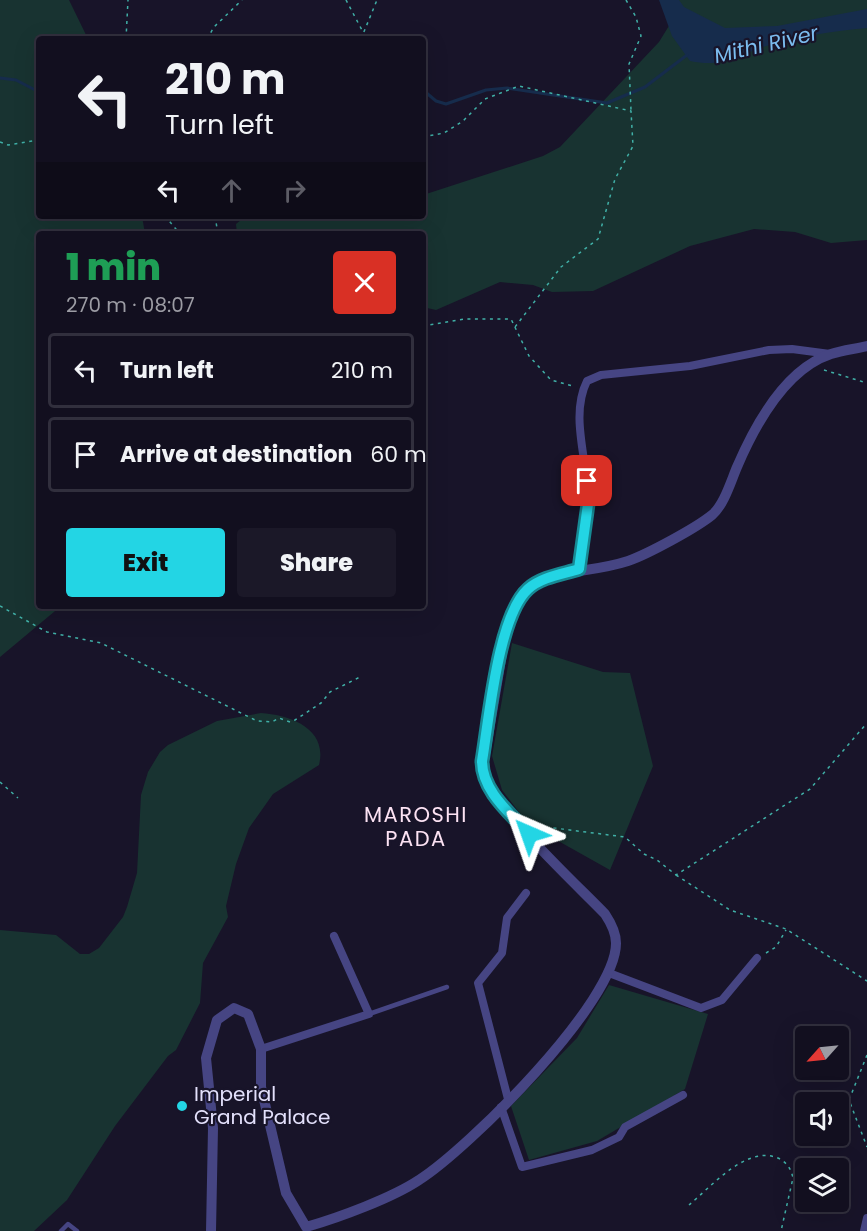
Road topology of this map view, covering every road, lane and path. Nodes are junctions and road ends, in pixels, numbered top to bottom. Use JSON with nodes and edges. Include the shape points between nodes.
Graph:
{"nodes":[{"id":1,"x":128,"y":0,"type":"edge"},
{"id":2,"x":242,"y":0,"type":"edge"},
{"id":3,"x":346,"y":0,"type":"edge"},
{"id":4,"x":377,"y":0,"type":"edge"},
{"id":5,"x":626,"y":0,"type":"edge"},
{"id":6,"x":364,"y":33,"type":"junction"},
{"id":7,"x":126,"y":36,"type":"edge"},
{"id":8,"x":209,"y":36,"type":"edge"},
{"id":9,"x":362,"y":36,"type":"edge"},
{"id":10,"x":631,"y":111,"type":"junction"},
{"id":11,"x":426,"y":136,"type":"edge"},
{"id":12,"x":36,"y":140,"type":"edge"},
{"id":13,"x":0,"y":142,"type":"edge"},
{"id":14,"x":168,"y":219,"type":"edge"},
{"id":15,"x":178,"y":231,"type":"edge"},
{"id":16,"x":426,"y":326,"type":"edge"},
{"id":17,"x":515,"y":327,"type":"junction"},
{"id":18,"x":867,"y":346,"type":"edge"},
{"id":19,"x":831,"y":354,"type":"junction"},
{"id":20,"x":811,"y":366,"type":"junction"},
{"id":21,"x":867,"y":383,"type":"edge"},
{"id":22,"x":583,"y":389,"type":"junction"},
{"id":23,"x":579,"y":569,"type":"junction"},
{"id":24,"x":0,"y":606,"type":"edge"},
{"id":25,"x":360,"y":677,"type":"dead end"},
{"id":26,"x":867,"y":723,"type":"edge"},
{"id":27,"x":0,"y":782,"type":"edge"},
{"id":28,"x":18,"y":798,"type":"dead end"},
{"id":29,"x":529,"y":834,"type":"junction"},
{"id":30,"x":676,"y":875,"type":"junction"},
{"id":31,"x":526,"y":894,"type":"dead end"},
{"id":32,"x":786,"y":929,"type":"junction"},
{"id":33,"x":334,"y":936,"type":"dead end"},
{"id":34,"x":757,"y":958,"type":"joint"},
{"id":35,"x":609,"y":973,"type":"junction"},
{"id":36,"x":867,"y":981,"type":"edge"},
{"id":37,"x":447,"y":987,"type":"dead end"},
{"id":38,"x":369,"y":1014,"type":"junction"},
{"id":39,"x":261,"y":1049,"type":"junction"},
{"id":40,"x":867,"y":1055,"type":"edge"},
{"id":41,"x":683,"y":1095,"type":"dead end"},
{"id":42,"x":505,"y":1103,"type":"junction"},
{"id":43,"x":867,"y":1147,"type":"edge"},
{"id":44,"x":689,"y":1205,"type":"dead end"},
{"id":45,"x":867,"y":1218,"type":"edge"},
{"id":46,"x":306,"y":1229,"type":"edge"},
{"id":47,"x":61,"y":1231,"type":"edge"},
{"id":48,"x":77,"y":1231,"type":"edge"},
{"id":49,"x":211,"y":1231,"type":"edge"},
{"id":50,"x":781,"y":1231,"type":"edge"},
{"id":51,"x":864,"y":1231,"type":"edge"}],
"edges":[{"from":1,"to":7,"type":"path"},
{"from":2,"to":8,"type":"path"},
{"from":3,"to":6,"type":"path"},
{"from":4,"to":6,"type":"path"},
{"from":5,"to":10,"type":"path","via":[[641,36],[629,64]]},
{"from":6,"to":9,"type":"path"},
{"from":10,"to":11,"type":"path","via":[[519,86],[486,99],[444,133]]},
{"from":10,"to":17,"type":"path","via":[[633,146],[615,178],[598,239],[561,267]]},
{"from":12,"to":13,"type":"path","via":[[8,145]]},
{"from":14,"to":15,"type":"path"},
{"from":16,"to":17,"type":"path","via":[[465,319],[511,319]]},
{"from":17,"to":22,"type":"path","via":[[529,356],[551,380]]},
{"from":18,"to":19,"type":"street"},
{"from":19,"to":20,"type":"street"},
{"from":19,"to":22,"type":"street","via":[[769,350],[690,366],[601,375],[587,381]]},
{"from":20,"to":21,"type":"path"},
{"from":20,"to":23,"type":"street","via":[[767,408],[713,514],[628,561]]},
{"from":22,"to":23,"type":"street","via":[[581,454],[588,504]]},
{"from":23,"to":29,"type":"street","via":[[529,588],[516,603],[507,624],[482,772],[500,803]]},
{"from":24,"to":25,"type":"path","via":[[48,632],[101,643],[257,721],[295,720],[330,692]]},
{"from":26,"to":30,"type":"path","via":[[810,789]]},
{"from":27,"to":28,"type":"path"},
{"from":29,"to":30,"type":"path","via":[[554,828],[625,837]]},
{"from":29,"to":35,"type":"street","via":[[613,926],[616,944]]},
{"from":30,"to":32,"type":"path","via":[[730,910]]},
{"from":31,"to":42,"type":"street","via":[[507,918],[502,953],[478,983]]},
{"from":32,"to":34,"type":"path","via":[[777,947]]},
{"from":32,"to":36,"type":"path"},
{"from":33,"to":38,"type":"street"},
{"from":34,"to":35,"type":"street","via":[[722,1000],[701,1008]]},
{"from":35,"to":42,"type":"street","via":[[580,1021]]},
{"from":37,"to":38,"type":"lane"},
{"from":38,"to":39,"type":"street"},
{"from":39,"to":46,"type":"street","via":[[261,1087],[286,1193]]},
{"from":39,"to":49,"type":"street","via":[[248,1014],[234,1008],[217,1020],[207,1058],[213,1128]]},
{"from":40,"to":43,"type":"path","via":[[849,1100]]},
{"from":41,"to":42,"type":"street","via":[[592,1150],[522,1167]]},
{"from":42,"to":46,"type":"street","via":[[418,1181]]},
{"from":44,"to":50,"type":"path","via":[[747,1159],[763,1154],[776,1157],[791,1169],[793,1178]]},
{"from":45,"to":51,"type":"street"},
{"from":47,"to":48,"type":"lane","via":[[68,1224]]}]}
